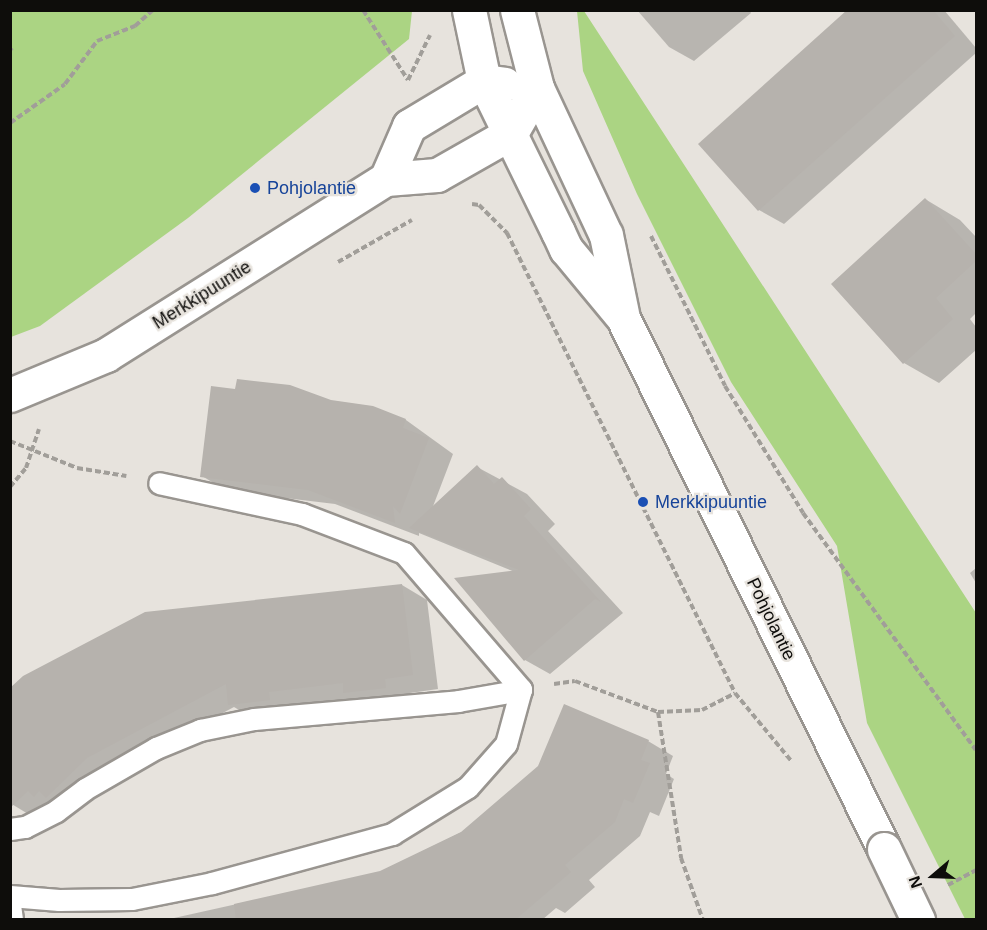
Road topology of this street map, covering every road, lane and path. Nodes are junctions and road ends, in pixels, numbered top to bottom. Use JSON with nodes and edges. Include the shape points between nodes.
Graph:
{"nodes":[{"id":1,"x":153,"y":10,"type":"edge"},
{"id":2,"x":363,"y":10,"type":"edge"},
{"id":3,"x":469,"y":10,"type":"edge"},
{"id":4,"x":517,"y":10,"type":"edge"},
{"id":5,"x":432,"y":31,"type":"dead end"},
{"id":6,"x":484,"y":81,"type":"junction"},
{"id":7,"x":537,"y":88,"type":"junction"},
{"id":8,"x":10,"y":123,"type":"edge"},
{"id":9,"x":511,"y":133,"type":"junction"},
{"id":10,"x":386,"y":179,"type":"junction"},
{"id":11,"x":479,"y":205,"type":"dead end"},
{"id":12,"x":647,"y":228,"type":"dead end"},
{"id":13,"x":623,"y":318,"type":"junction"},
{"id":14,"x":10,"y":395,"type":"edge"},
{"id":15,"x":41,"y":425,"type":"dead end"},
{"id":16,"x":10,"y":441,"type":"edge"},
{"id":17,"x":32,"y":452,"type":"junction"},
{"id":18,"x":159,"y":483,"type":"joint"},
{"id":19,"x":10,"y":487,"type":"edge"},
{"id":20,"x":521,"y":689,"type":"junction"},
{"id":21,"x":735,"y":693,"type":"junction"},
{"id":22,"x":658,"y":712,"type":"junction"},
{"id":23,"x":976,"y":750,"type":"edge"},
{"id":24,"x":795,"y":766,"type":"dead end"},
{"id":25,"x":10,"y":829,"type":"edge"},
{"id":26,"x":10,"y":896,"type":"edge"},
{"id":27,"x":10,"y":905,"type":"edge"},
{"id":28,"x":12,"y":920,"type":"edge"},
{"id":29,"x":703,"y":920,"type":"edge"},
{"id":30,"x":918,"y":920,"type":"edge"}],
"edges":[{"from":1,"to":8,"type":"path","via":[[135,26],[97,41],[65,84]]},
{"from":2,"to":5,"type":"path","via":[[408,80]]},
{"from":3,"to":6,"type":"street","name":"Pohjolantie"},
{"from":4,"to":7,"type":"street","name":"Pohjolantie"},
{"from":6,"to":7,"type":"street"},
{"from":6,"to":9,"type":"street","name":"Pohjolantie"},
{"from":6,"to":10,"type":"street","via":[[409,126]]},
{"from":7,"to":9,"type":"street","name":"Merkkipuuntie"},
{"from":7,"to":13,"type":"street","name":"Pohjolantie","via":[[606,235]]},
{"from":9,"to":10,"type":"street","name":"Merkkipuuntie","via":[[437,176]]},
{"from":9,"to":13,"type":"street","name":"Pohjolantie","via":[[566,249]]},
{"from":10,"to":14,"type":"street","name":"Merkkipuuntie","via":[[106,355]]},
{"from":11,"to":21,"type":"path","via":[[507,233]]},
{"from":12,"to":23,"type":"path","via":[[725,386],[803,513]]},
{"from":13,"to":30,"type":"street","name":"Pohjolantie","bridge":true},
{"from":15,"to":17,"type":"path"},
{"from":16,"to":17,"type":"path"},
{"from":17,"to":18,"type":"path","via":[[77,468]]},
{"from":17,"to":19,"type":"path","via":[[26,468]]},
{"from":18,"to":20,"type":"lane","via":[[302,514],[404,553]]},
{"from":20,"to":22,"type":"path","via":[[575,681]]},
{"from":20,"to":25,"type":"lane","via":[[458,701],[254,719],[200,730],[156,748],[35,822]]},
{"from":20,"to":26,"type":"lane","via":[[506,744],[468,787],[392,834],[212,883],[132,900]]},
{"from":21,"to":22,"type":"path","via":[[702,710]]},
{"from":21,"to":24,"type":"path"},
{"from":22,"to":29,"type":"path","via":[[681,858]]},
{"from":27,"to":28,"type":"lane"}]}
